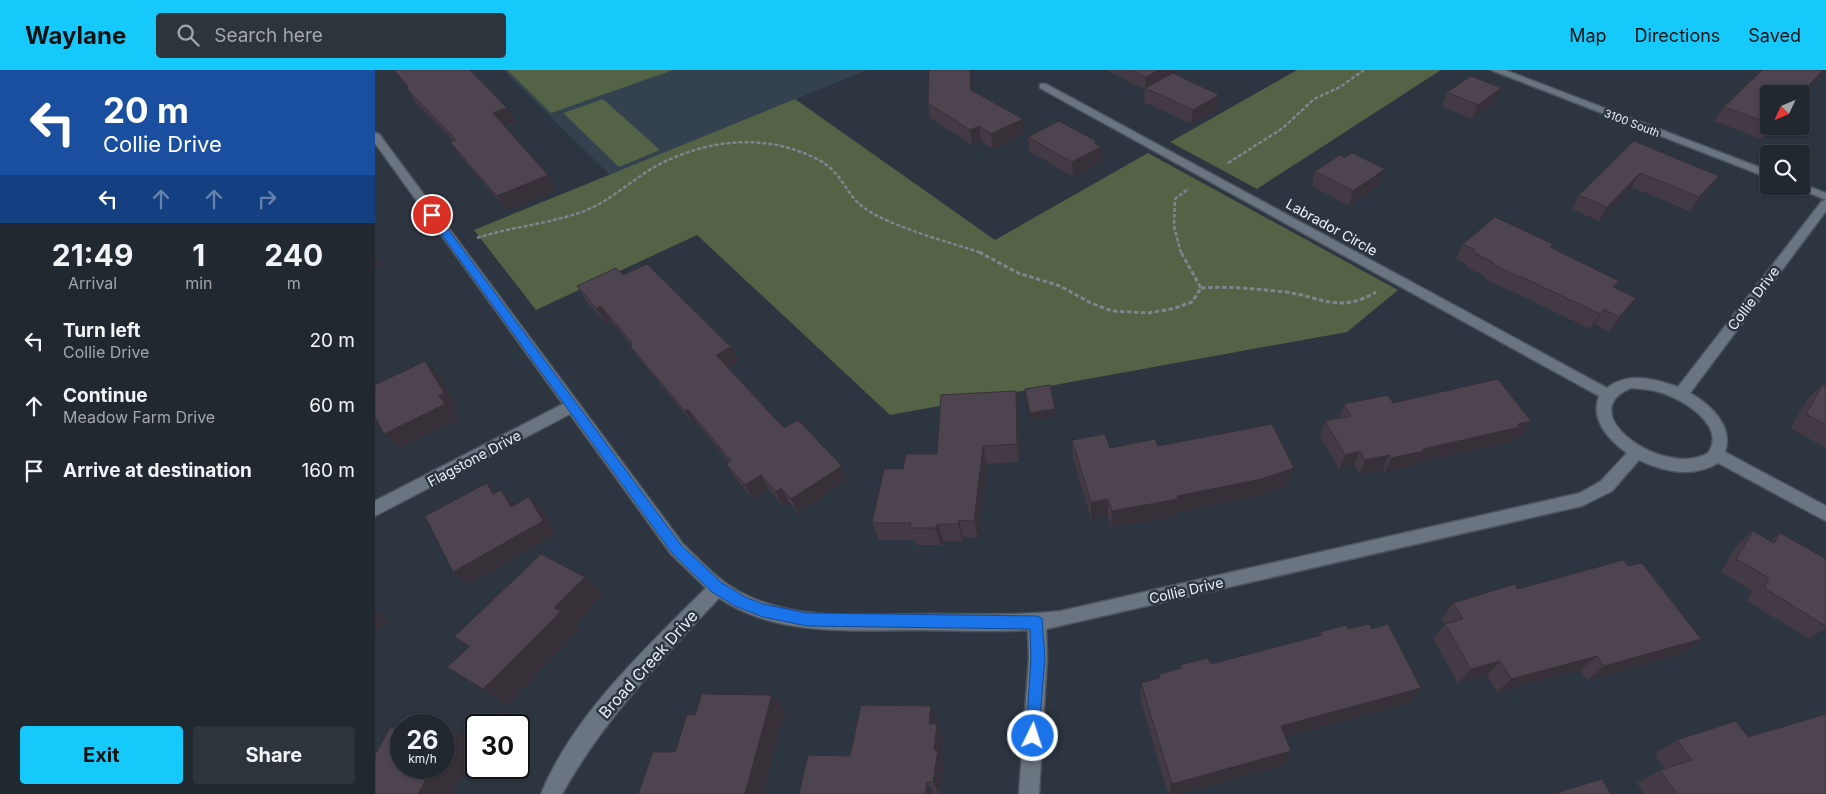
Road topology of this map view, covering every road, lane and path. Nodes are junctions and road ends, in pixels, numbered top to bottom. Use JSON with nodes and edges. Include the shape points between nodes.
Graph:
{"nodes":[{"id":1,"x":1365,"y":70,"type":"edge"},
{"id":2,"x":1496,"y":70,"type":"edge"},
{"id":3,"x":1043,"y":86,"type":"dead end"},
{"id":4,"x":375,"y":136,"type":"edge"},
{"id":5,"x":1226,"y":165,"type":"dead end"},
{"id":6,"x":1760,"y":172,"type":"edge"},
{"id":7,"x":1194,"y":185,"type":"dead end"},
{"id":8,"x":1810,"y":191,"type":"edge"},
{"id":9,"x":1826,"y":197,"type":"edge"},
{"id":10,"x":1826,"y":203,"type":"edge"},
{"id":11,"x":477,"y":238,"type":"dead end"},
{"id":12,"x":1201,"y":288,"type":"junction"},
{"id":13,"x":1378,"y":290,"type":"dead end"},
{"id":14,"x":1607,"y":394,"type":"junction"},
{"id":15,"x":1681,"y":394,"type":"junction"},
{"id":16,"x":572,"y":406,"type":"junction"},
{"id":17,"x":1637,"y":452,"type":"junction"},
{"id":18,"x":1717,"y":455,"type":"junction"},
{"id":19,"x":375,"y":509,"type":"edge"},
{"id":20,"x":1826,"y":514,"type":"edge"},
{"id":21,"x":717,"y":588,"type":"junction"},
{"id":22,"x":1037,"y":622,"type":"junction"},
{"id":23,"x":551,"y":794,"type":"edge"},
{"id":24,"x":1029,"y":794,"type":"edge"}],
"edges":[{"from":1,"to":5,"type":"path","via":[[1313,100],[1283,128]]},
{"from":2,"to":6,"type":"street","name":"3100 South"},
{"from":3,"to":14,"type":"street","name":"Labrador Circle"},
{"from":4,"to":16,"type":"street","name":"Collie Drive"},
{"from":7,"to":12,"type":"path","via":[[1175,199],[1172,220],[1178,250]]},
{"from":8,"to":9,"type":"street"},
{"from":10,"to":15,"type":"street","name":"Collie Drive"},
{"from":11,"to":12,"type":"path","via":[[589,209],[660,164],[698,148],[737,141],[752,142],[815,158],[835,169],[861,206],[879,217],[987,255],[1018,273],[1060,286],[1112,311],[1147,313],[1172,309],[1192,302]]},
{"from":12,"to":13,"type":"path","via":[[1237,286],[1264,289],[1330,304],[1365,299]]},
{"from":14,"to":15,"type":"street","via":[[1617,387],[1639,383]]},
{"from":14,"to":17,"type":"street","via":[[1603,416],[1621,441]]},
{"from":15,"to":18,"type":"street","via":[[1712,418],[1720,432],[1721,445]]},
{"from":16,"to":19,"type":"street","name":"Flagstone Drive"},
{"from":16,"to":21,"type":"street","name":"Collie Drive","via":[[677,549]]},
{"from":17,"to":18,"type":"street","via":[[1674,466],[1706,463]]},
{"from":17,"to":22,"type":"street","name":"Collie Drive","via":[[1601,491],[1581,499],[1084,614]]},
{"from":18,"to":20,"type":"street"},
{"from":21,"to":22,"type":"street","name":"Collie Drive","via":[[763,610],[807,620]]},
{"from":21,"to":23,"type":"street","name":"Broad Creek Drive","via":[[609,704],[578,747]]},
{"from":22,"to":24,"type":"street","via":[[1038,658]]}]}
